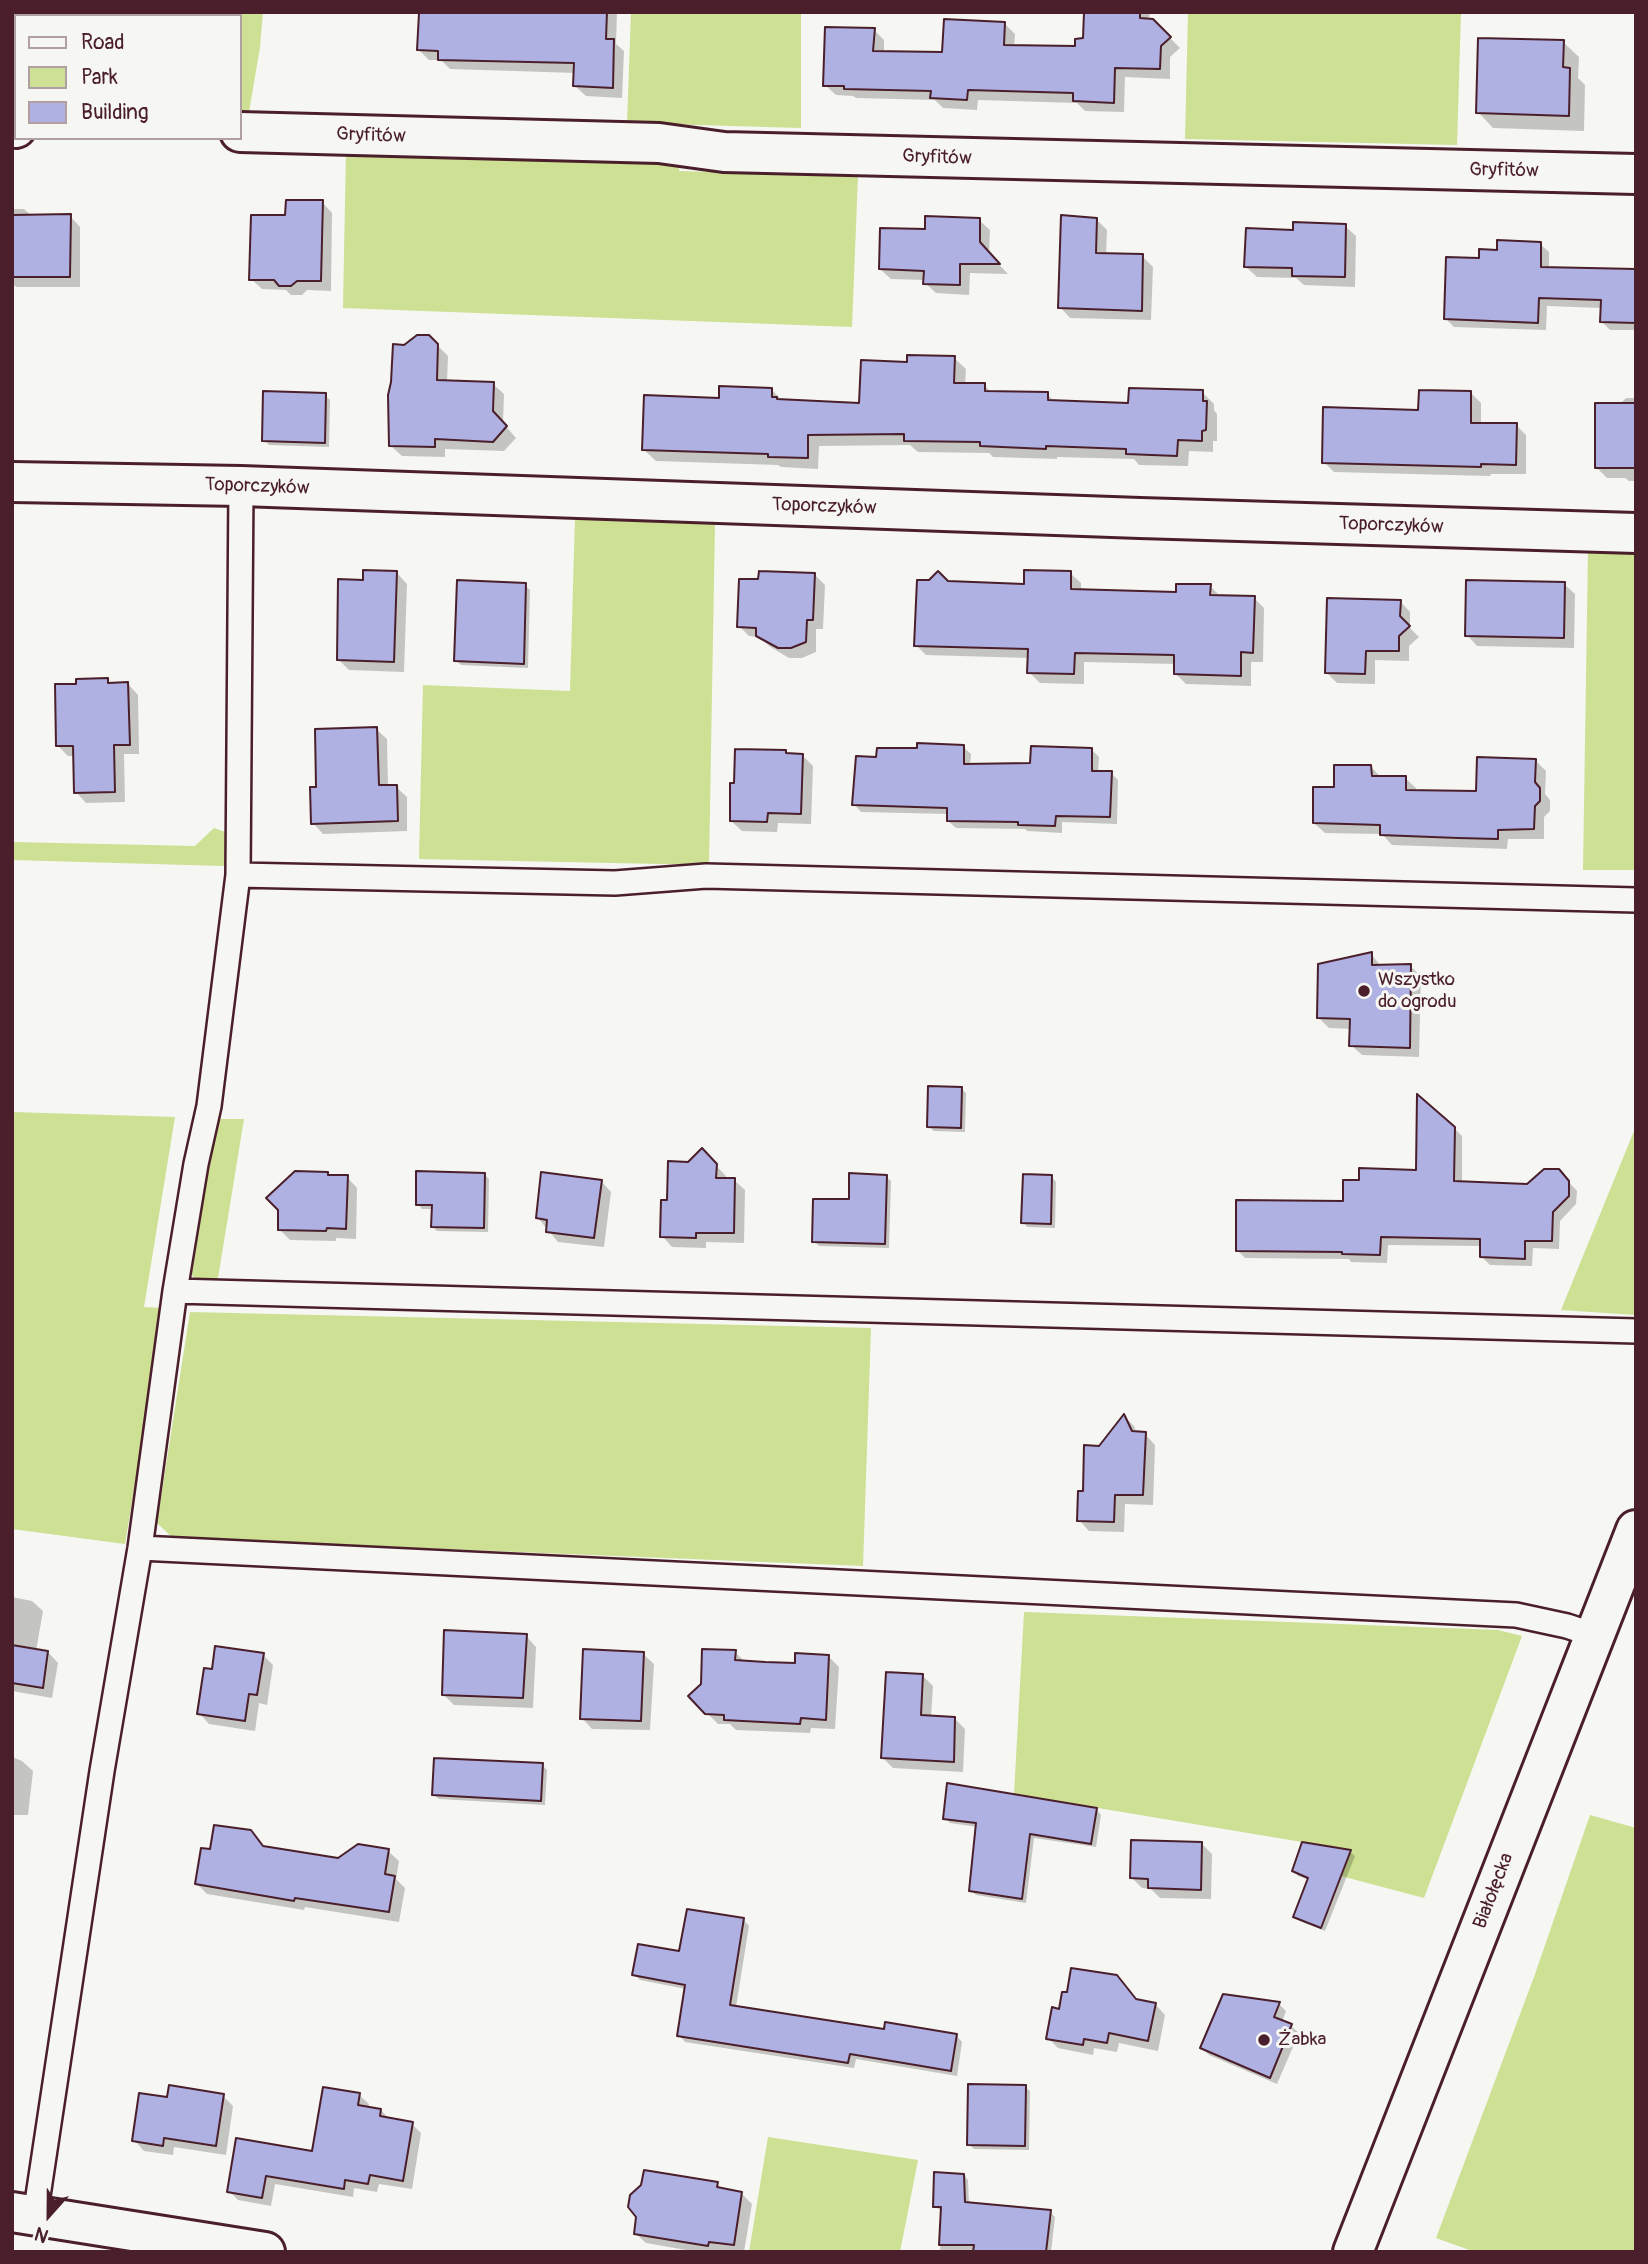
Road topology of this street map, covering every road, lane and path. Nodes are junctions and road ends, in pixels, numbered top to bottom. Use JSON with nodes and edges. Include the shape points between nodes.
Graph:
{"nodes":[{"id":1,"x":242,"y":132,"type":"edge"},
{"id":2,"x":1636,"y":174,"type":"edge"},
{"id":3,"x":12,"y":482,"type":"edge"},
{"id":4,"x":241,"y":486,"type":"junction"},
{"id":5,"x":1636,"y":533,"type":"edge"},
{"id":6,"x":238,"y":875,"type":"junction"},
{"id":7,"x":1636,"y":900,"type":"edge"},
{"id":8,"x":175,"y":1291,"type":"junction"},
{"id":9,"x":1636,"y":1331,"type":"edge"},
{"id":10,"x":1636,"y":1530,"type":"edge"},
{"id":11,"x":140,"y":1548,"type":"junction"},
{"id":12,"x":1594,"y":1635,"type":"junction"},
{"id":13,"x":24,"y":2214,"type":"edge"},
{"id":14,"x":111,"y":2240,"type":"edge"},
{"id":15,"x":265,"y":2252,"type":"edge"},
{"id":16,"x":1353,"y":2252,"type":"edge"}],
"edges":[{"from":1,"to":2,"type":"street","name":"Gryfitów","via":[[659,143],[738,152]]},
{"from":3,"to":4,"type":"street","name":"Toporczyków"},
{"from":4,"to":5,"type":"street","name":"Toporczyków"},
{"from":4,"to":6,"type":"lane"},
{"from":6,"to":7,"type":"lane","via":[[615,883],[706,876]]},
{"from":6,"to":8,"type":"lane","via":[[209,1106]]},
{"from":8,"to":9,"type":"lane"},
{"from":8,"to":11,"type":"lane"},
{"from":10,"to":12,"type":"street","name":"Białołęcka"},
{"from":11,"to":12,"type":"lane","via":[[1516,1615]]},
{"from":11,"to":13,"type":"lane"},
{"from":12,"to":16,"type":"street","name":"Białołęcka"},
{"from":13,"to":14,"type":"street"},
{"from":14,"to":15,"type":"street"}]}
